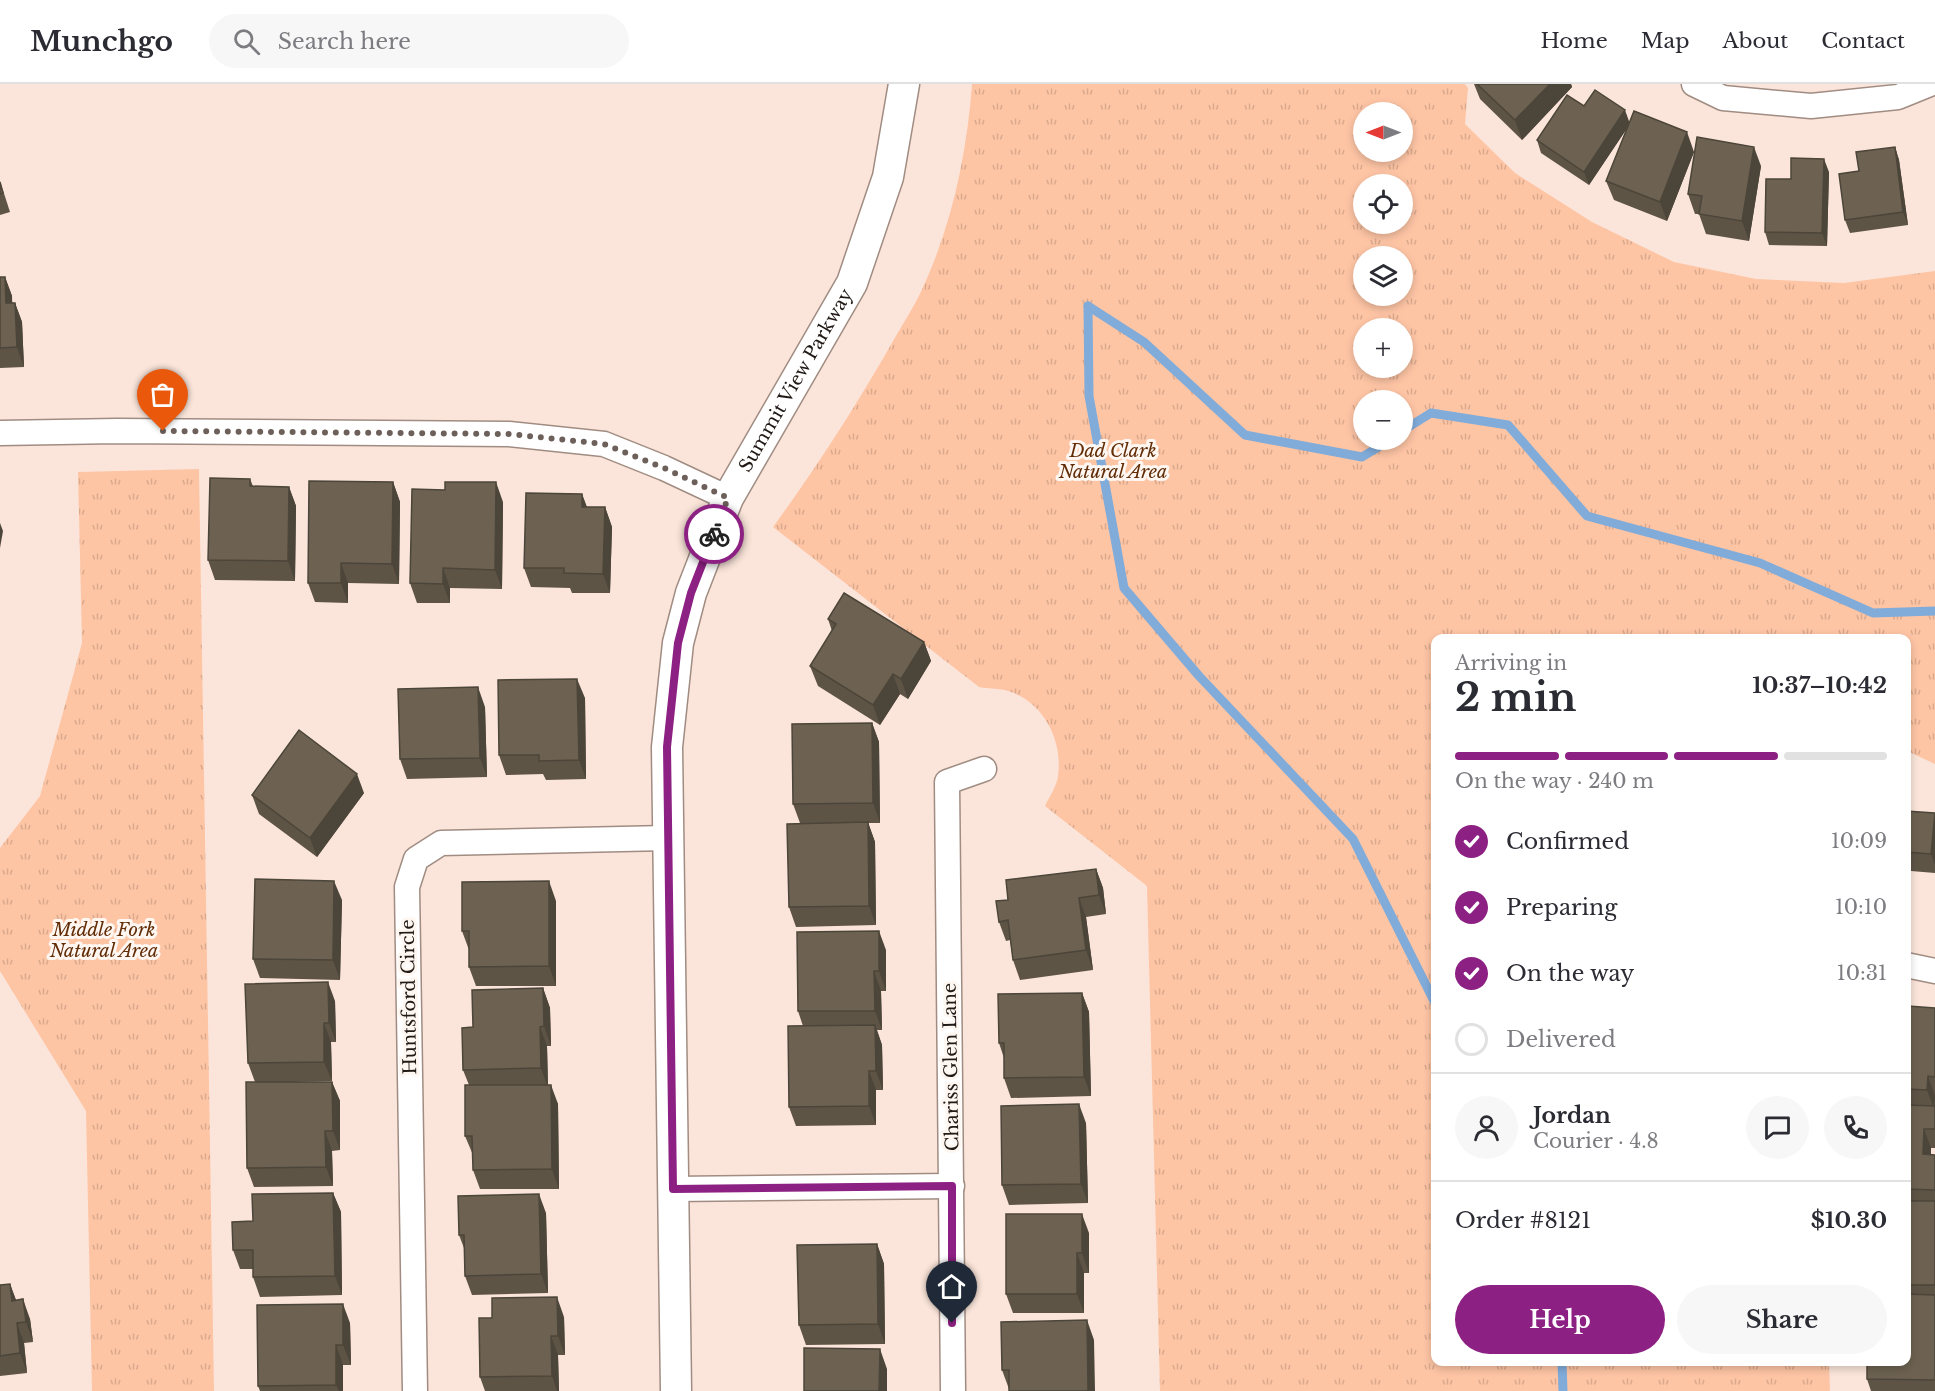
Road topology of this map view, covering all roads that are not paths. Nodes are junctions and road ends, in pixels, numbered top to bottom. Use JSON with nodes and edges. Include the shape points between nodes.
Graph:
{"nodes":[{"id":1,"x":904,"y":84,"type":"edge"},
{"id":2,"x":1694,"y":84,"type":"edge"},
{"id":3,"x":1930,"y":84,"type":"edge"},
{"id":4,"x":0,"y":434,"type":"edge"},
{"id":5,"x":728,"y":498,"type":"junction"},
{"id":6,"x":984,"y":769,"type":"dead end"},
{"id":7,"x":667,"y":838,"type":"junction"},
{"id":8,"x":1911,"y":966,"type":"edge"},
{"id":9,"x":1935,"y":971,"type":"edge"},
{"id":10,"x":952,"y":1186,"type":"junction"},
{"id":11,"x":673,"y":1189,"type":"junction"},
{"id":12,"x":415,"y":1391,"type":"edge"},
{"id":13,"x":676,"y":1391,"type":"edge"},
{"id":14,"x":953,"y":1391,"type":"edge"}],
"edges":[{"from":1,"to":5,"type":"street","name":"Summit View Parkway","via":[[888,177],[852,283]]},
{"from":2,"to":3,"type":"street","via":[[1723,98],[1811,106],[1898,98]]},
{"from":4,"to":5,"type":"street","via":[[509,434],[604,444]]},
{"from":5,"to":7,"type":"street","name":"Summit View Parkway","via":[[691,593],[678,643],[667,747]]},
{"from":6,"to":10,"type":"street","name":"Chariss Glen Lane","via":[[947,782]]},
{"from":7,"to":11,"type":"street","name":"Summit View Parkway"},
{"from":7,"to":12,"type":"street","name":"Huntsford Circle","via":[[441,843],[416,859],[407,887]]},
{"from":8,"to":9,"type":"street"},
{"from":10,"to":11,"type":"street"},
{"from":10,"to":14,"type":"street","name":"Chariss Glen Lane"},
{"from":11,"to":13,"type":"street","name":"Summit View Parkway"}]}
